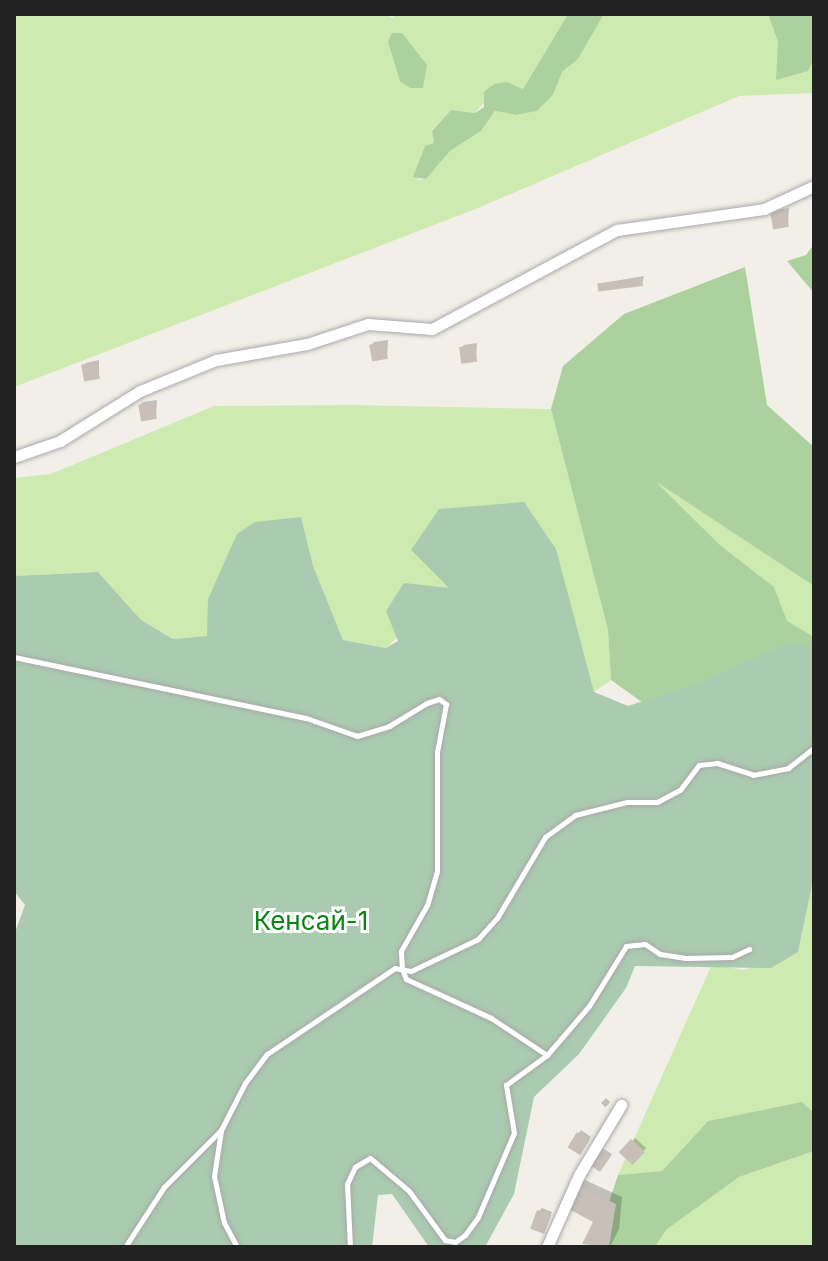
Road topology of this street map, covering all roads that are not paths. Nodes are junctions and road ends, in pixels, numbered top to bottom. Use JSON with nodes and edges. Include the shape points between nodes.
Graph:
{"nodes":[{"id":1,"x":814,"y":186,"type":"edge"},
{"id":2,"x":14,"y":457,"type":"edge"},
{"id":3,"x":14,"y":657,"type":"edge"},
{"id":4,"x":814,"y":748,"type":"edge"},
{"id":5,"x":749,"y":949,"type":"dead end"},
{"id":6,"x":402,"y":969,"type":"junction"},
{"id":7,"x":547,"y":1055,"type":"junction"},
{"id":8,"x":621,"y":1105,"type":"dead end"},
{"id":9,"x":221,"y":1130,"type":"junction"},
{"id":10,"x":125,"y":1247,"type":"edge"},
{"id":11,"x":237,"y":1247,"type":"edge"},
{"id":12,"x":350,"y":1247,"type":"edge"},
{"id":13,"x":547,"y":1247,"type":"edge"}],
"edges":[{"from":1,"to":2,"type":"street","via":[[764,209],[617,230],[432,329],[368,324],[307,344],[216,360],[140,391],[60,441]]},
{"from":3,"to":6,"type":"lane","via":[[306,718],[357,736],[389,726],[427,703],[439,699],[446,704],[448,717],[437,752],[437,871],[427,905],[401,951]]},
{"from":4,"to":6,"type":"lane","via":[[788,768],[753,775],[717,763],[699,765],[680,790],[657,802],[627,802],[575,815],[545,837],[497,918],[478,939],[411,971]]},
{"from":5,"to":7,"type":"lane","via":[[732,957],[686,958],[660,954],[645,944],[626,946],[589,1006]]},
{"from":6,"to":7,"type":"lane","via":[[406,979],[491,1018]]},
{"from":6,"to":9,"type":"lane","via":[[371,982],[267,1054]]},
{"from":7,"to":12,"type":"lane","via":[[506,1085],[514,1133],[465,1235],[455,1242],[445,1240],[409,1191],[370,1158],[355,1167],[347,1184]]},
{"from":8,"to":13,"type":"street","via":[[579,1175]]},
{"from":9,"to":10,"type":"lane","via":[[164,1187]]},
{"from":9,"to":11,"type":"lane","via":[[214,1176],[224,1223]]}]}
